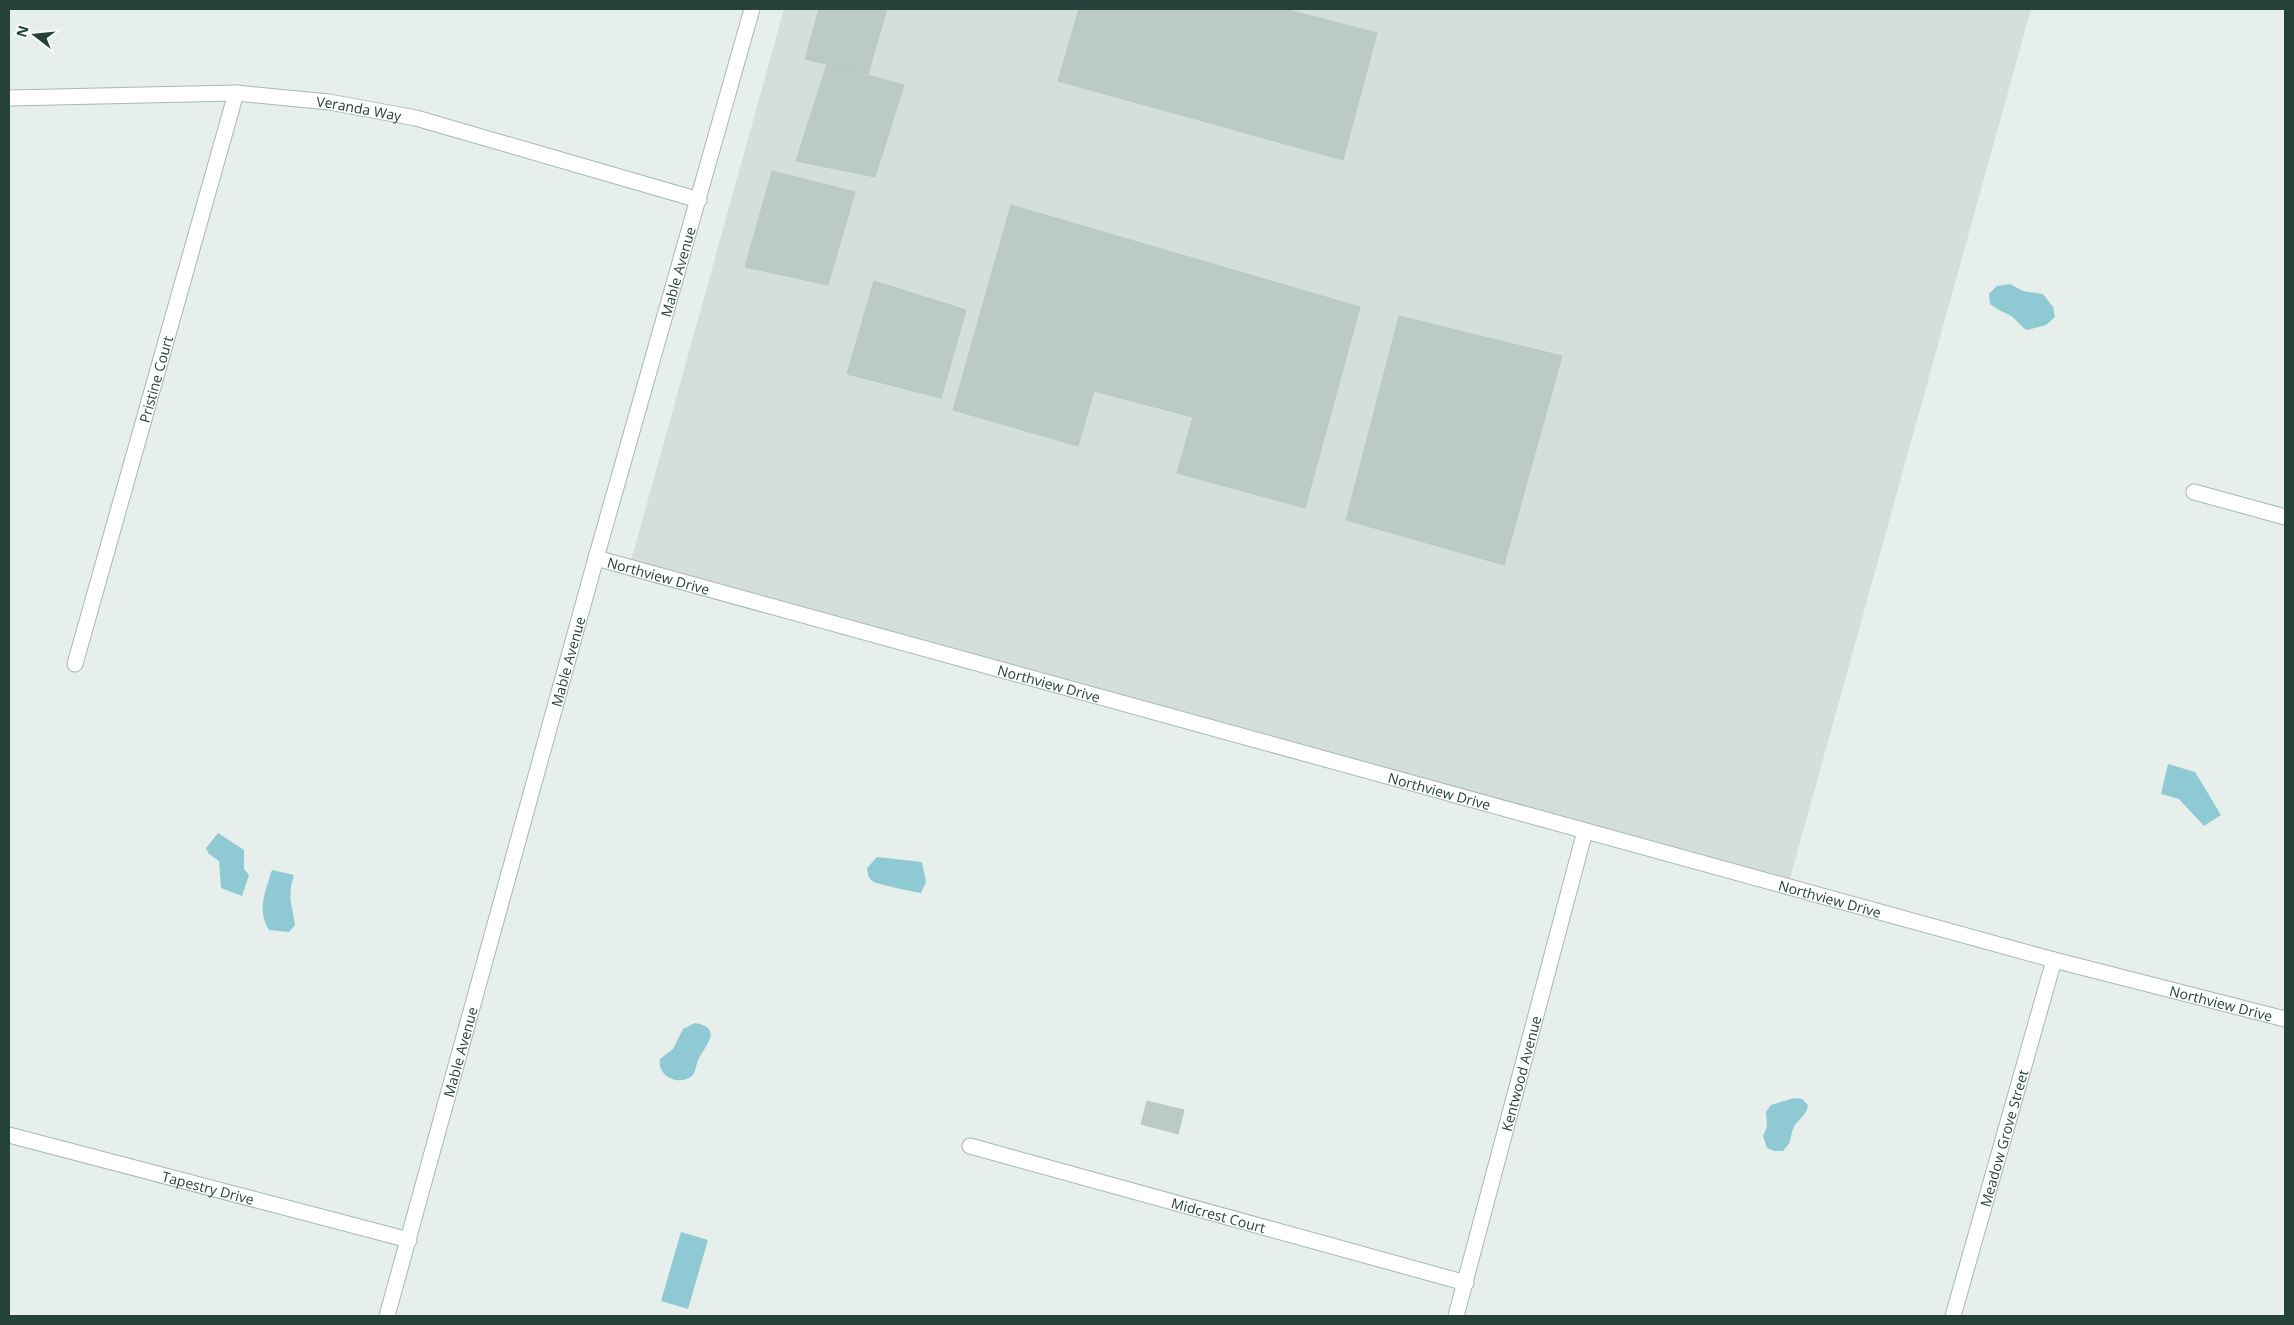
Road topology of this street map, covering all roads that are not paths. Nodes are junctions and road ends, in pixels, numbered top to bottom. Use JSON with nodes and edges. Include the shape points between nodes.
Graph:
{"nodes":[{"id":1,"x":752,"y":9,"type":"edge"},
{"id":2,"x":236,"y":93,"type":"junction"},
{"id":3,"x":9,"y":98,"type":"edge"},
{"id":4,"x":699,"y":200,"type":"junction"},
{"id":5,"x":2194,"y":492,"type":"dead end"},
{"id":6,"x":2285,"y":517,"type":"edge"},
{"id":7,"x":596,"y":558,"type":"junction"},
{"id":8,"x":74,"y":664,"type":"dead end"},
{"id":9,"x":1585,"y":831,"type":"junction"},
{"id":10,"x":2054,"y":960,"type":"junction"},
{"id":11,"x":2285,"y":1019,"type":"edge"},
{"id":12,"x":9,"y":1135,"type":"edge"},
{"id":13,"x":970,"y":1146,"type":"dead end"},
{"id":14,"x":409,"y":1240,"type":"junction"},
{"id":15,"x":1466,"y":1283,"type":"junction"},
{"id":16,"x":388,"y":1316,"type":"edge"},
{"id":17,"x":1456,"y":1316,"type":"edge"},
{"id":18,"x":1953,"y":1316,"type":"edge"}],
"edges":[{"from":1,"to":4,"type":"street","name":"Mable Avenue"},
{"from":2,"to":3,"type":"street","name":"Veranda Way"},
{"from":2,"to":4,"type":"street","name":"Veranda Way","via":[[329,102],[416,118]]},
{"from":2,"to":8,"type":"street","name":"Pristine Court"},
{"from":4,"to":7,"type":"street","name":"Mable Avenue"},
{"from":5,"to":6,"type":"street"},
{"from":7,"to":9,"type":"street","name":"Northview Drive"},
{"from":7,"to":14,"type":"street","name":"Mable Avenue"},
{"from":9,"to":10,"type":"street","name":"Northview Drive"},
{"from":9,"to":15,"type":"street","name":"Kentwood Avenue"},
{"from":10,"to":11,"type":"street","name":"Northview Drive"},
{"from":10,"to":18,"type":"street","name":"Meadow Grove Street"},
{"from":12,"to":14,"type":"street","name":"Tapestry Drive"},
{"from":13,"to":15,"type":"street","name":"Midcrest Court"},
{"from":14,"to":16,"type":"street","name":"Mable Avenue"},
{"from":15,"to":17,"type":"street","name":"Kentwood Avenue"}]}
